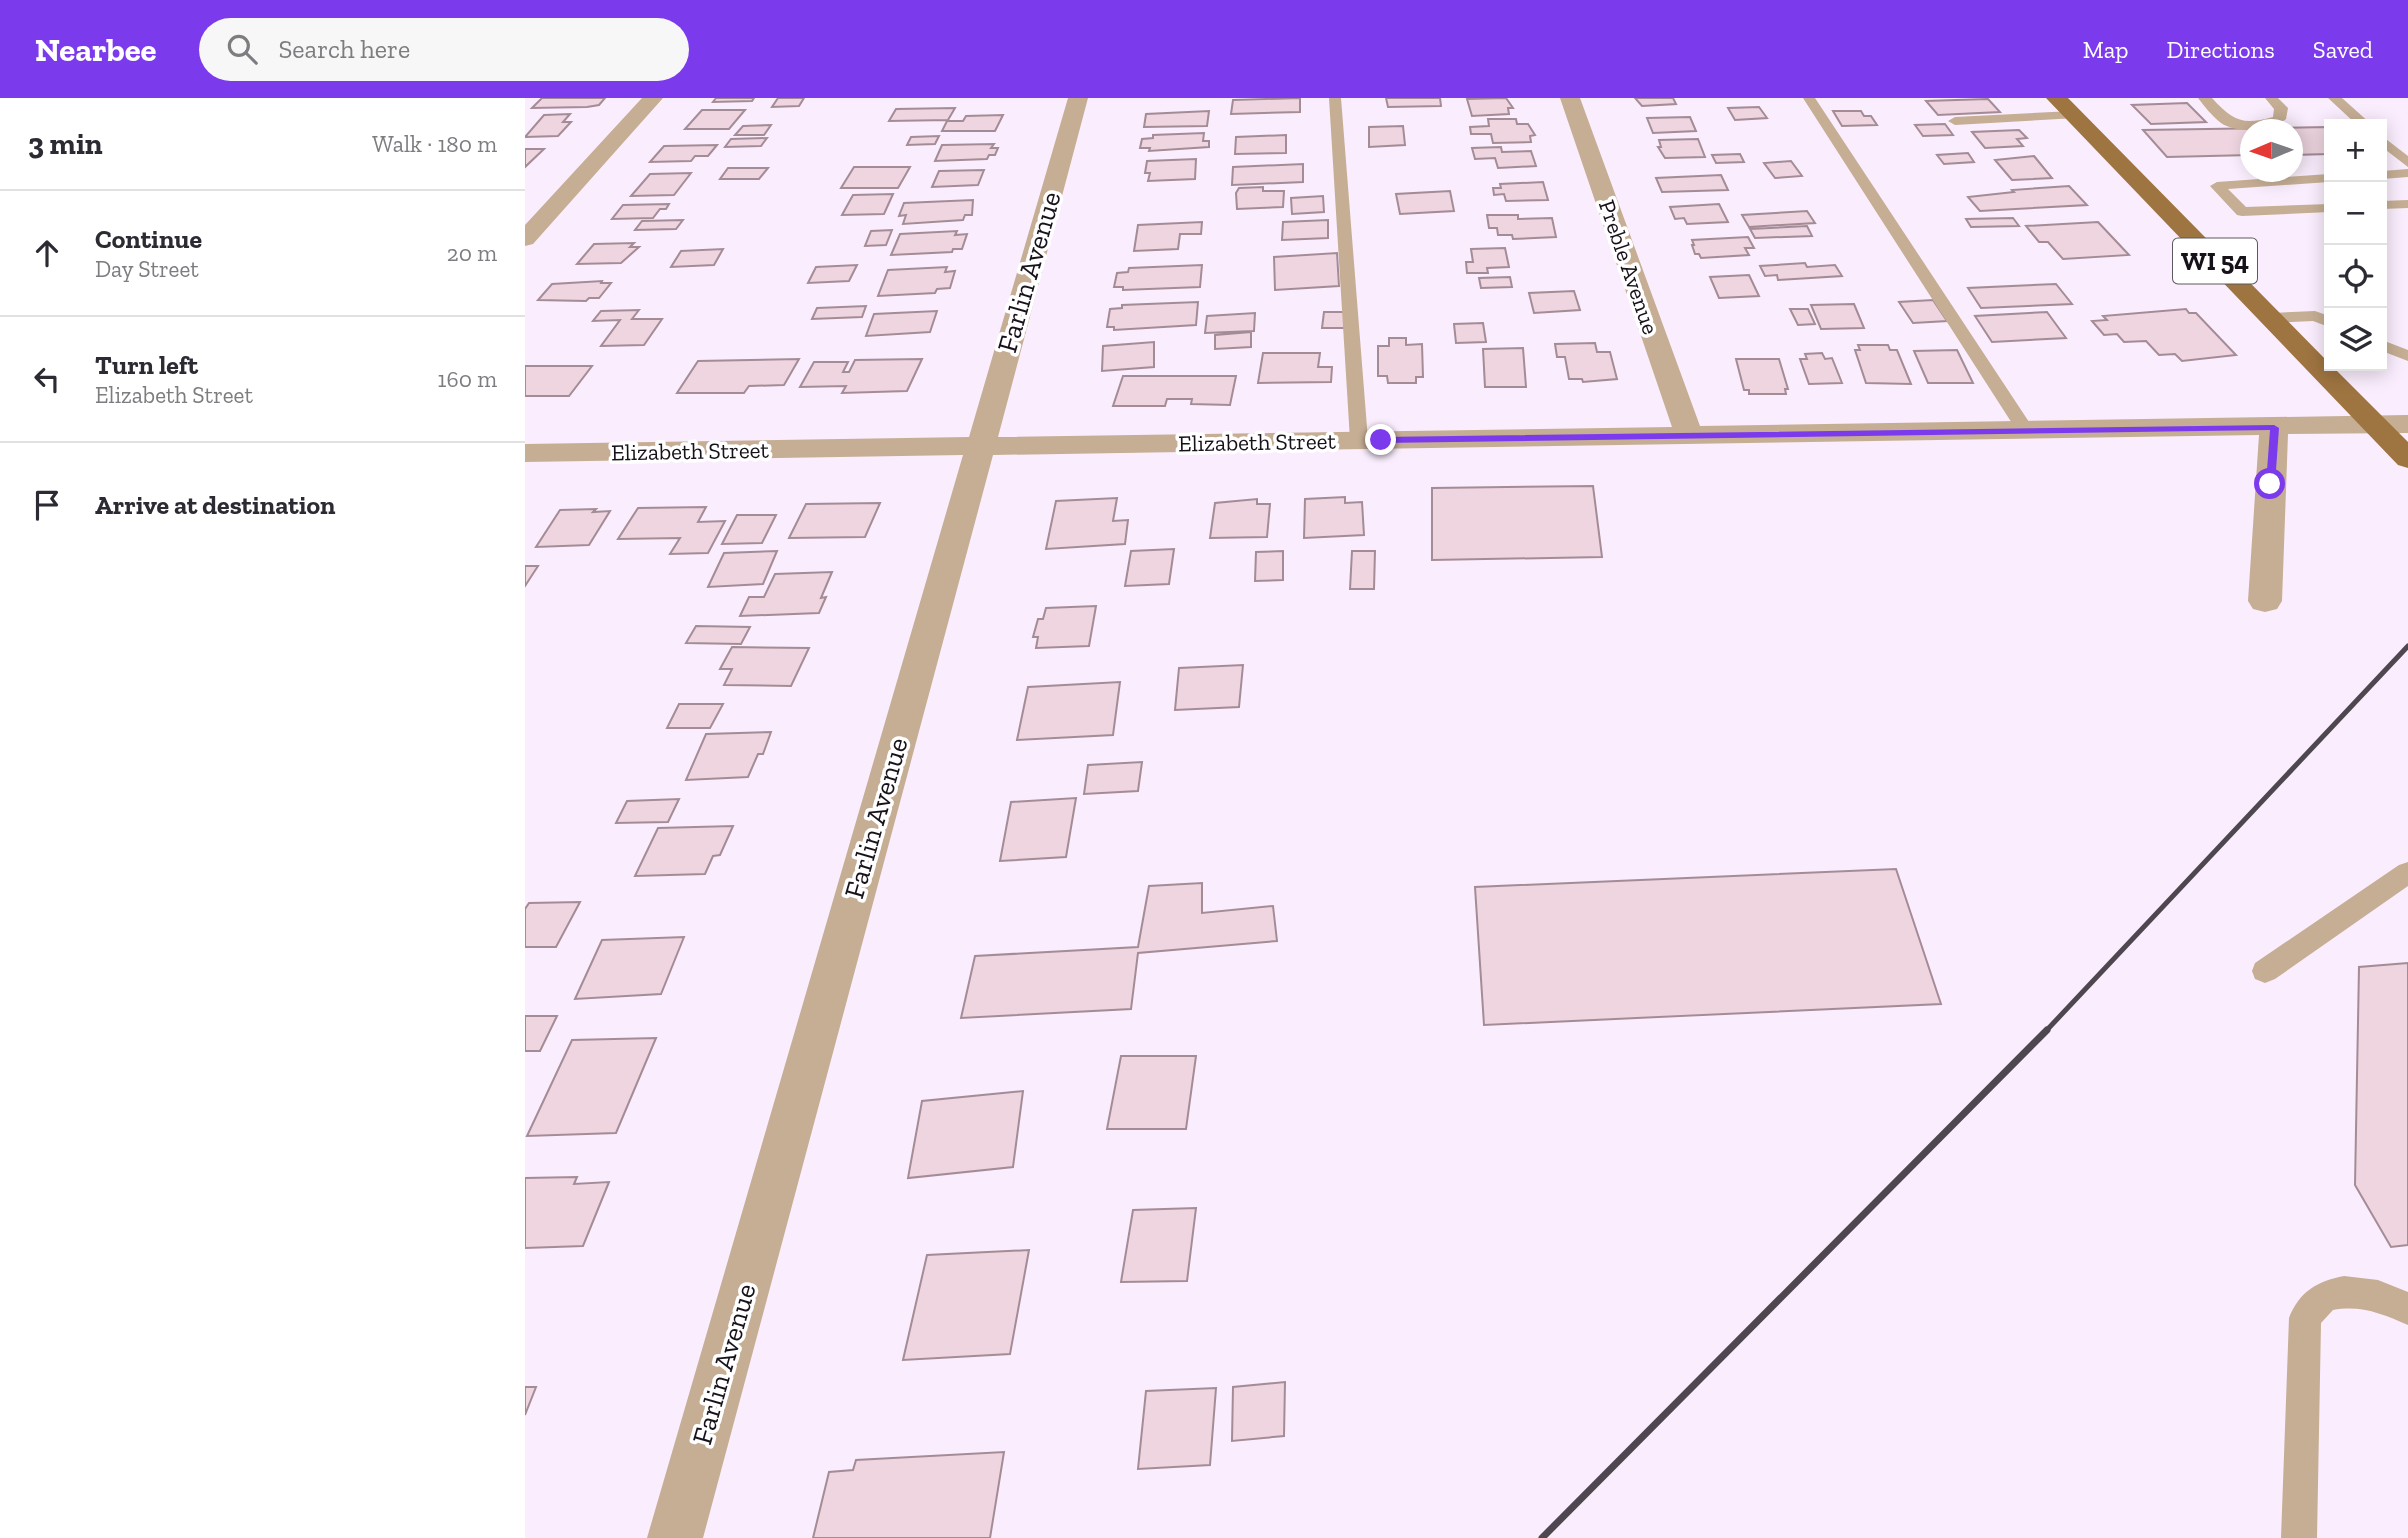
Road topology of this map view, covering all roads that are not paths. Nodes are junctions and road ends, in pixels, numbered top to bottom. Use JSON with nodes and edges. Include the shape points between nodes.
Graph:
{"nodes":[{"id":1,"x":653,"y":98,"type":"edge"},
{"id":2,"x":1079,"y":98,"type":"edge"},
{"id":3,"x":1335,"y":98,"type":"edge"},
{"id":4,"x":1570,"y":98,"type":"edge"},
{"id":5,"x":1809,"y":98,"type":"edge"},
{"id":6,"x":2204,"y":98,"type":"edge"},
{"id":7,"x":2271,"y":98,"type":"edge"},
{"id":8,"x":2334,"y":98,"type":"edge"},
{"id":9,"x":2064,"y":106,"type":"edge"},
{"id":10,"x":2358,"y":119,"type":"edge"},
{"id":11,"x":1955,"y":121,"type":"dead end"},
{"id":12,"x":2387,"y":144,"type":"edge"},
{"id":13,"x":2408,"y":163,"type":"edge"},
{"id":14,"x":2408,"y":173,"type":"edge"},
{"id":15,"x":2387,"y":175,"type":"edge"},
{"id":16,"x":2324,"y":178,"type":"edge"},
{"id":17,"x":2408,"y":204,"type":"edge"},
{"id":18,"x":2387,"y":205,"type":"edge"},
{"id":19,"x":2324,"y":208,"type":"edge"},
{"id":20,"x":525,"y":239,"type":"edge"},
{"id":21,"x":2271,"y":318,"type":"junction"},
{"id":22,"x":2324,"y":320,"type":"edge"},
{"id":23,"x":2387,"y":347,"type":"edge"},
{"id":24,"x":2408,"y":356,"type":"edge"},
{"id":25,"x":2408,"y":424,"type":"edge"},
{"id":26,"x":2375,"y":425,"type":"junction"},
{"id":27,"x":2274,"y":428,"type":"junction"},
{"id":28,"x":2026,"y":430,"type":"junction"},
{"id":29,"x":1689,"y":435,"type":"junction"},
{"id":30,"x":1359,"y":440,"type":"junction"},
{"id":31,"x":980,"y":448,"type":"junction"},
{"id":32,"x":525,"y":453,"type":"edge"},
{"id":33,"x":2408,"y":459,"type":"edge"},
{"id":34,"x":2265,"y":601,"type":"dead end"},
{"id":35,"x":2408,"y":872,"type":"edge"},
{"id":36,"x":2265,"y":971,"type":"dead end"},
{"id":37,"x":2408,"y":1309,"type":"edge"},
{"id":38,"x":675,"y":1538,"type":"edge"},
{"id":39,"x":2299,"y":1538,"type":"edge"}],
"edges":[{"from":1,"to":20,"type":"street"},
{"from":2,"to":31,"type":"street","name":"Farlin Avenue"},
{"from":3,"to":30,"type":"lane"},
{"from":4,"to":29,"type":"street","name":"Preble Avenue"},
{"from":5,"to":28,"type":"lane"},
{"from":6,"to":7,"type":"lane","via":[[2235,124],[2267,124],[2279,119],[2281,108]]},
{"from":8,"to":10,"type":"lane"},
{"from":9,"to":11,"type":"lane"},
{"from":9,"to":21,"type":"main road","number":"WI 54"},
{"from":12,"to":13,"type":"lane"},
{"from":14,"to":15,"type":"lane"},
{"from":16,"to":19,"type":"lane","via":[[2217,186],[2242,212]]},
{"from":17,"to":18,"type":"lane"},
{"from":21,"to":22,"type":"lane","via":[[2315,316]]},
{"from":21,"to":26,"type":"main road","number":"WI 54"},
{"from":23,"to":24,"type":"lane"},
{"from":25,"to":26,"type":"street","name":"Elizabeth Street"},
{"from":26,"to":27,"type":"street","name":"Elizabeth Street"},
{"from":26,"to":33,"type":"main road","number":"WI 54"},
{"from":27,"to":28,"type":"street","name":"Elizabeth Street"},
{"from":27,"to":34,"type":"street"},
{"from":28,"to":29,"type":"street","name":"Elizabeth Street"},
{"from":29,"to":30,"type":"street","name":"Elizabeth Street"},
{"from":30,"to":31,"type":"street","name":"Elizabeth Street"},
{"from":31,"to":32,"type":"street","name":"Elizabeth Street"},
{"from":31,"to":38,"type":"street","name":"Farlin Avenue"},
{"from":35,"to":36,"type":"lane"},
{"from":37,"to":39,"type":"lane","via":[[2365,1293],[2338,1293],[2321,1299],[2305,1318]]}]}
